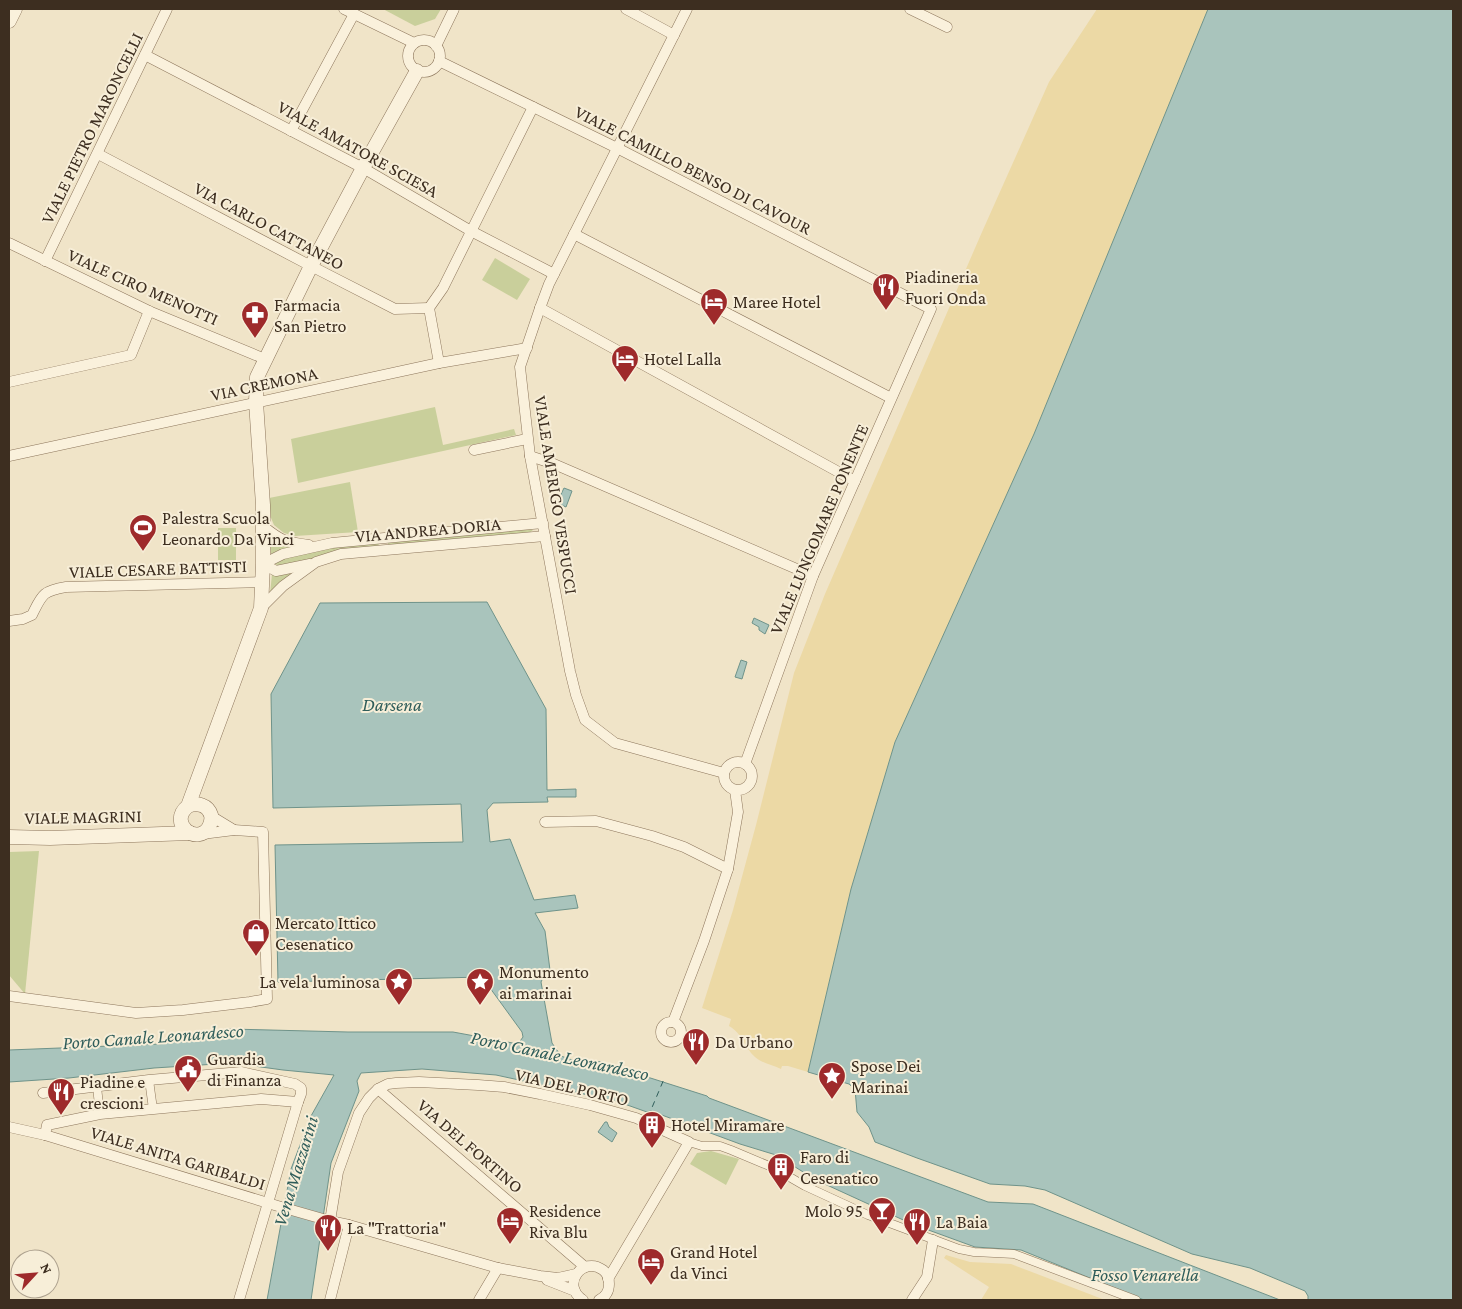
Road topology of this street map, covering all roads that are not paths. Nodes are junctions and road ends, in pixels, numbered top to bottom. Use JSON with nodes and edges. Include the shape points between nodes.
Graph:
{"nodes":[{"id":1,"x":15,"y":9,"type":"edge"},
{"id":2,"x":167,"y":9,"type":"edge"},
{"id":3,"x":344,"y":9,"type":"edge"},
{"id":4,"x":454,"y":9,"type":"edge"},
{"id":5,"x":626,"y":9,"type":"edge"},
{"id":6,"x":687,"y":9,"type":"edge"},
{"id":7,"x":910,"y":9,"type":"edge"},
{"id":8,"x":354,"y":14,"type":"junction"},
{"id":9,"x":9,"y":21,"type":"edge"},
{"id":10,"x":947,"y":27,"type":"dead end"},
{"id":11,"x":674,"y":35,"type":"junction"},
{"id":12,"x":414,"y":43,"type":"junction"},
{"id":13,"x":436,"y":46,"type":"junction"},
{"id":14,"x":145,"y":56,"type":"junction"},
{"id":15,"x":439,"y":61,"type":"junction"},
{"id":16,"x":417,"y":71,"type":"junction"},
{"id":17,"x":533,"y":107,"type":"junction"},
{"id":18,"x":291,"y":131,"type":"junction"},
{"id":19,"x":617,"y":148,"type":"junction"},
{"id":20,"x":98,"y":154,"type":"junction"},
{"id":21,"x":363,"y":168,"type":"junction"},
{"id":22,"x":471,"y":231,"type":"junction"},
{"id":23,"x":574,"y":234,"type":"junction"},
{"id":24,"x":9,"y":243,"type":"edge"},
{"id":25,"x":45,"y":261,"type":"junction"},
{"id":26,"x":311,"y":266,"type":"junction"},
{"id":27,"x":554,"y":274,"type":"junction"},
{"id":28,"x":429,"y":308,"type":"junction"},
{"id":29,"x":540,"y":308,"type":"junction"},
{"id":30,"x":931,"y":309,"type":"joint"},
{"id":31,"x":149,"y":311,"type":"junction"},
{"id":32,"x":527,"y":348,"type":"junction"},
{"id":33,"x":265,"y":358,"type":"junction"},
{"id":34,"x":439,"y":363,"type":"junction"},
{"id":35,"x":9,"y":382,"type":"edge"},
{"id":36,"x":891,"y":398,"type":"junction"},
{"id":37,"x":256,"y":402,"type":"junction"},
{"id":38,"x":528,"y":439,"type":"junction"},
{"id":39,"x":474,"y":450,"type":"dead end"},
{"id":40,"x":9,"y":456,"type":"edge"},
{"id":41,"x":530,"y":456,"type":"junction"},
{"id":42,"x":856,"y":481,"type":"junction"},
{"id":43,"x":543,"y":523,"type":"junction"},
{"id":44,"x":263,"y":526,"type":"junction"},
{"id":45,"x":545,"y":536,"type":"junction"},
{"id":46,"x":384,"y":538,"type":"junction"},
{"id":47,"x":315,"y":546,"type":"junction"},
{"id":48,"x":384,"y":550,"type":"junction"},
{"id":49,"x":316,"y":562,"type":"junction"},
{"id":50,"x":264,"y":564,"type":"junction"},
{"id":51,"x":813,"y":576,"type":"junction"},
{"id":52,"x":263,"y":582,"type":"junction"},
{"id":53,"x":261,"y":608,"type":"junction"},
{"id":54,"x":9,"y":621,"type":"edge"},
{"id":55,"x":745,"y":764,"type":"junction"},
{"id":56,"x":724,"y":773,"type":"junction"},
{"id":57,"x":735,"y":790,"type":"junction"},
{"id":58,"x":190,"y":808,"type":"junction"},
{"id":59,"x":211,"y":816,"type":"junction"},
{"id":60,"x":545,"y":822,"type":"dead end"},
{"id":61,"x":234,"y":830,"type":"junction"},
{"id":62,"x":158,"y":833,"type":"junction"},
{"id":63,"x":195,"y":833,"type":"junction"},
{"id":64,"x":9,"y":837,"type":"edge"},
{"id":65,"x":728,"y":869,"type":"junction"},
{"id":66,"x":9,"y":996,"type":"edge"},
{"id":67,"x":673,"y":1022,"type":"dead end"},
{"id":68,"x":149,"y":1080,"type":"junction"},
{"id":69,"x":97,"y":1087,"type":"junction"},
{"id":70,"x":378,"y":1089,"type":"junction"},
{"id":71,"x":43,"y":1093,"type":"dead end"},
{"id":72,"x":298,"y":1102,"type":"junction"},
{"id":73,"x":153,"y":1109,"type":"junction"},
{"id":74,"x":100,"y":1114,"type":"junction"},
{"id":75,"x":9,"y":1127,"type":"edge"},
{"id":76,"x":44,"y":1135,"type":"junction"},
{"id":77,"x":689,"y":1142,"type":"junction"},
{"id":78,"x":268,"y":1202,"type":"junction"},
{"id":79,"x":330,"y":1221,"type":"junction"},
{"id":80,"x":349,"y":1225,"type":"junction"},
{"id":81,"x":933,"y":1240,"type":"junction"},
{"id":82,"x":585,"y":1267,"type":"junction"},
{"id":83,"x":498,"y":1268,"type":"junction"},
{"id":84,"x":576,"y":1274,"type":"junction"},
{"id":85,"x":540,"y":1276,"type":"junction"},
{"id":86,"x":608,"y":1278,"type":"junction"},
{"id":87,"x":579,"y":1297,"type":"edge"},
{"id":88,"x":239,"y":1300,"type":"edge"},
{"id":89,"x":330,"y":1300,"type":"edge"},
{"id":90,"x":479,"y":1300,"type":"edge"},
{"id":91,"x":600,"y":1300,"type":"edge"},
{"id":92,"x":912,"y":1300,"type":"edge"},
{"id":93,"x":1136,"y":1300,"type":"edge"}],
"edges":[{"from":1,"to":9,"type":"street"},
{"from":2,"to":14,"type":"street","name":"VIALE PIETRO MARONCELLI"},
{"from":3,"to":8,"type":"street"},
{"from":4,"to":13,"type":"street"},
{"from":5,"to":11,"type":"street"},
{"from":6,"to":11,"type":"street","name":"VIALE AMERIGO VESPUCCI"},
{"from":7,"to":10,"type":"street"},
{"from":8,"to":12,"type":"street"},
{"from":8,"to":18,"type":"street"},
{"from":11,"to":19,"type":"street","name":"VIALE AMERIGO VESPUCCI"},
{"from":12,"to":13,"type":"street","via":[[428,40]]},
{"from":12,"to":16,"type":"street","via":[[408,51],[408,60]]},
{"from":13,"to":15,"type":"street"},
{"from":14,"to":18,"type":"street","name":"VIALE AMATORE SCIESA"},
{"from":14,"to":20,"type":"street","name":"VIALE PIETRO MARONCELLI"},
{"from":15,"to":16,"type":"street","via":[[433,70]]},
{"from":15,"to":17,"type":"street","name":"VIALE CAMILLO BENSO DI CAVOUR"},
{"from":16,"to":21,"type":"street"},
{"from":17,"to":19,"type":"street","name":"VIALE CAMILLO BENSO DI CAVOUR"},
{"from":17,"to":22,"type":"street"},
{"from":18,"to":21,"type":"street","name":"VIALE AMATORE SCIESA"},
{"from":19,"to":23,"type":"street","name":"VIALE AMERIGO VESPUCCI"},
{"from":19,"to":30,"type":"street","name":"VIALE CAMILLO BENSO DI CAVOUR"},
{"from":20,"to":25,"type":"street","name":"VIALE PIETRO MARONCELLI"},
{"from":20,"to":26,"type":"street","name":"VIA CARLO CATTANEO"},
{"from":21,"to":22,"type":"street","name":"VIALE AMATORE SCIESA"},
{"from":21,"to":26,"type":"street"},
{"from":22,"to":27,"type":"street","name":"VIALE AMATORE SCIESA"},
{"from":22,"to":28,"type":"street","via":[[443,288]]},
{"from":23,"to":27,"type":"street","name":"VIALE AMERIGO VESPUCCI"},
{"from":23,"to":36,"type":"street"},
{"from":24,"to":25,"type":"street","name":"VIALE CIRO MENOTTI"},
{"from":25,"to":31,"type":"street","name":"VIALE CIRO MENOTTI"},
{"from":26,"to":28,"type":"street","name":"VIA CARLO CATTANEO","via":[[395,309]]},
{"from":26,"to":33,"type":"street"},
{"from":27,"to":29,"type":"street","name":"VIALE AMERIGO VESPUCCI"},
{"from":28,"to":34,"type":"street"},
{"from":29,"to":32,"type":"street","name":"VIALE AMERIGO VESPUCCI"},
{"from":29,"to":42,"type":"street"},
{"from":30,"to":36,"type":"street","name":"VIALE LUNGOMARE PONENTE"},
{"from":31,"to":33,"type":"street","name":"VIALE CIRO MENOTTI"},
{"from":31,"to":35,"type":"street","via":[[131,355]]},
{"from":32,"to":34,"type":"street","name":"VIA CREMONA"},
{"from":32,"to":38,"type":"street","name":"VIALE AMERIGO VESPUCCI","via":[[520,367]]},
{"from":33,"to":37,"type":"street","via":[[256,377]]},
{"from":34,"to":37,"type":"street","name":"VIA CREMONA"},
{"from":36,"to":42,"type":"street","name":"VIALE LUNGOMARE PONENTE"},
{"from":37,"to":40,"type":"street","name":"VIA CREMONA"},
{"from":37,"to":44,"type":"street"},
{"from":38,"to":39,"type":"street"},
{"from":38,"to":41,"type":"street","name":"VIALE AMERIGO VESPUCCI"},
{"from":41,"to":43,"type":"street","name":"VIALE AMERIGO VESPUCCI"},
{"from":41,"to":51,"type":"street"},
{"from":42,"to":51,"type":"street","name":"VIALE LUNGOMARE PONENTE"},
{"from":43,"to":45,"type":"street","name":"VIALE AMERIGO VESPUCCI"},
{"from":43,"to":46,"type":"street","name":"VIA ANDREA DORIA"},
{"from":44,"to":47,"type":"street","name":"VIA ANDREA DORIA","via":[[277,538]]},
{"from":44,"to":50,"type":"street"},
{"from":45,"to":48,"type":"street","name":"VIA ANDREA DORIA"},
{"from":45,"to":56,"type":"street","name":"VIALE AMERIGO VESPUCCI","via":[[570,671],[585,720],[615,744]]},
{"from":46,"to":47,"type":"street","name":"VIA ANDREA DORIA"},
{"from":46,"to":48,"type":"street"},
{"from":47,"to":50,"type":"street","name":"VIA ANDREA DORIA","via":[[283,554]]},
{"from":48,"to":49,"type":"street","name":"VIA ANDREA DORIA","via":[[341,554]]},
{"from":49,"to":50,"type":"street","name":"VIA ANDREA DORIA","via":[[276,571]]},
{"from":49,"to":53,"type":"street","name":"VIA ANDREA DORIA","via":[[283,586]]},
{"from":50,"to":52,"type":"street"},
{"from":51,"to":55,"type":"street","name":"VIALE LUNGOMARE PONENTE"},
{"from":52,"to":53,"type":"street"},
{"from":52,"to":54,"type":"street","name":"VIALE CESARE BATTISTI","via":[[66,587],[42,594],[32,615]]},
{"from":53,"to":58,"type":"street"},
{"from":55,"to":56,"type":"street","via":[[732,763]]},
{"from":55,"to":57,"type":"street","name":"VIALE LUNGOMARE PONENTE","via":[[751,771],[751,780],[745,788]]},
{"from":56,"to":57,"type":"street","via":[[725,782]]},
{"from":57,"to":65,"type":"street","via":[[738,812]]},
{"from":58,"to":59,"type":"street","via":[[207,809]]},
{"from":58,"to":62,"type":"street","name":"VIALE MAGRINI"},
{"from":58,"to":63,"type":"street","via":[[181,822],[182,826]]},
{"from":59,"to":61,"type":"street","name":"VIALE MAGRINI"},
{"from":59,"to":63,"type":"street","via":[[205,832]]},
{"from":60,"to":65,"type":"street","via":[[596,821],[684,847]]},
{"from":61,"to":63,"type":"street","name":"VIALE MAGRINI"},
{"from":61,"to":66,"type":"street","name":"VIALE MAGRINI","via":[[263,832],[267,998],[136,1013]]},
{"from":62,"to":63,"type":"street","name":"VIALE MAGRINI"},
{"from":62,"to":64,"type":"street","name":"VIALE MAGRINI"},
{"from":65,"to":67,"type":"street"},
{"from":68,"to":69,"type":"street"},
{"from":68,"to":72,"type":"street","via":[[241,1072],[295,1084],[301,1088]]},
{"from":68,"to":73,"type":"street"},
{"from":69,"to":71,"type":"street"},
{"from":69,"to":74,"type":"street"},
{"from":70,"to":77,"type":"street","name":"VIA DEL PORTO","via":[[404,1082],[504,1087],[636,1118]]},
{"from":70,"to":79,"type":"street","via":[[360,1113],[338,1172]]},
{"from":70,"to":82,"type":"street","name":"VIA DEL FORTINO"},
{"from":72,"to":73,"type":"street","via":[[261,1099]]},
{"from":72,"to":78,"type":"street"},
{"from":73,"to":74,"type":"street"},
{"from":74,"to":76,"type":"street","via":[[46,1125]]},
{"from":75,"to":76,"type":"street","name":"VIALE ANITA GARIBALDI"},
{"from":76,"to":78,"type":"street","name":"VIALE ANITA GARIBALDI"},
{"from":77,"to":81,"type":"street","name":"VIA DEL PORTO","via":[[731,1150],[868,1215]]},
{"from":77,"to":86,"type":"street"},
{"from":78,"to":79,"type":"street","name":"VIALE ANITA GARIBALDI"},
{"from":78,"to":88,"type":"street"},
{"from":79,"to":80,"type":"street","name":"VIALE ANITA GARIBALDI"},
{"from":80,"to":83,"type":"street","name":"VIALE ANITA GARIBALDI"},
{"from":80,"to":89,"type":"street"},
{"from":81,"to":92,"type":"street","via":[[927,1278]]},
{"from":81,"to":93,"type":"street","name":"VIA DEL PORTO","via":[[974,1252],[1022,1256]]},
{"from":82,"to":84,"type":"street"},
{"from":82,"to":86,"type":"street","name":"VIA DEL FORTINO","via":[[602,1269]]},
{"from":83,"to":85,"type":"street","name":"VIALE ANITA GARIBALDI"},
{"from":83,"to":90,"type":"street"},
{"from":84,"to":85,"type":"street","name":"VIALE ANITA GARIBALDI","via":[[561,1278]]},
{"from":84,"to":87,"type":"street","via":[[574,1280]]},
{"from":85,"to":87,"type":"street","name":"VIALE ANITA GARIBALDI"},
{"from":86,"to":91,"type":"street","via":[[608,1290]]}]}
